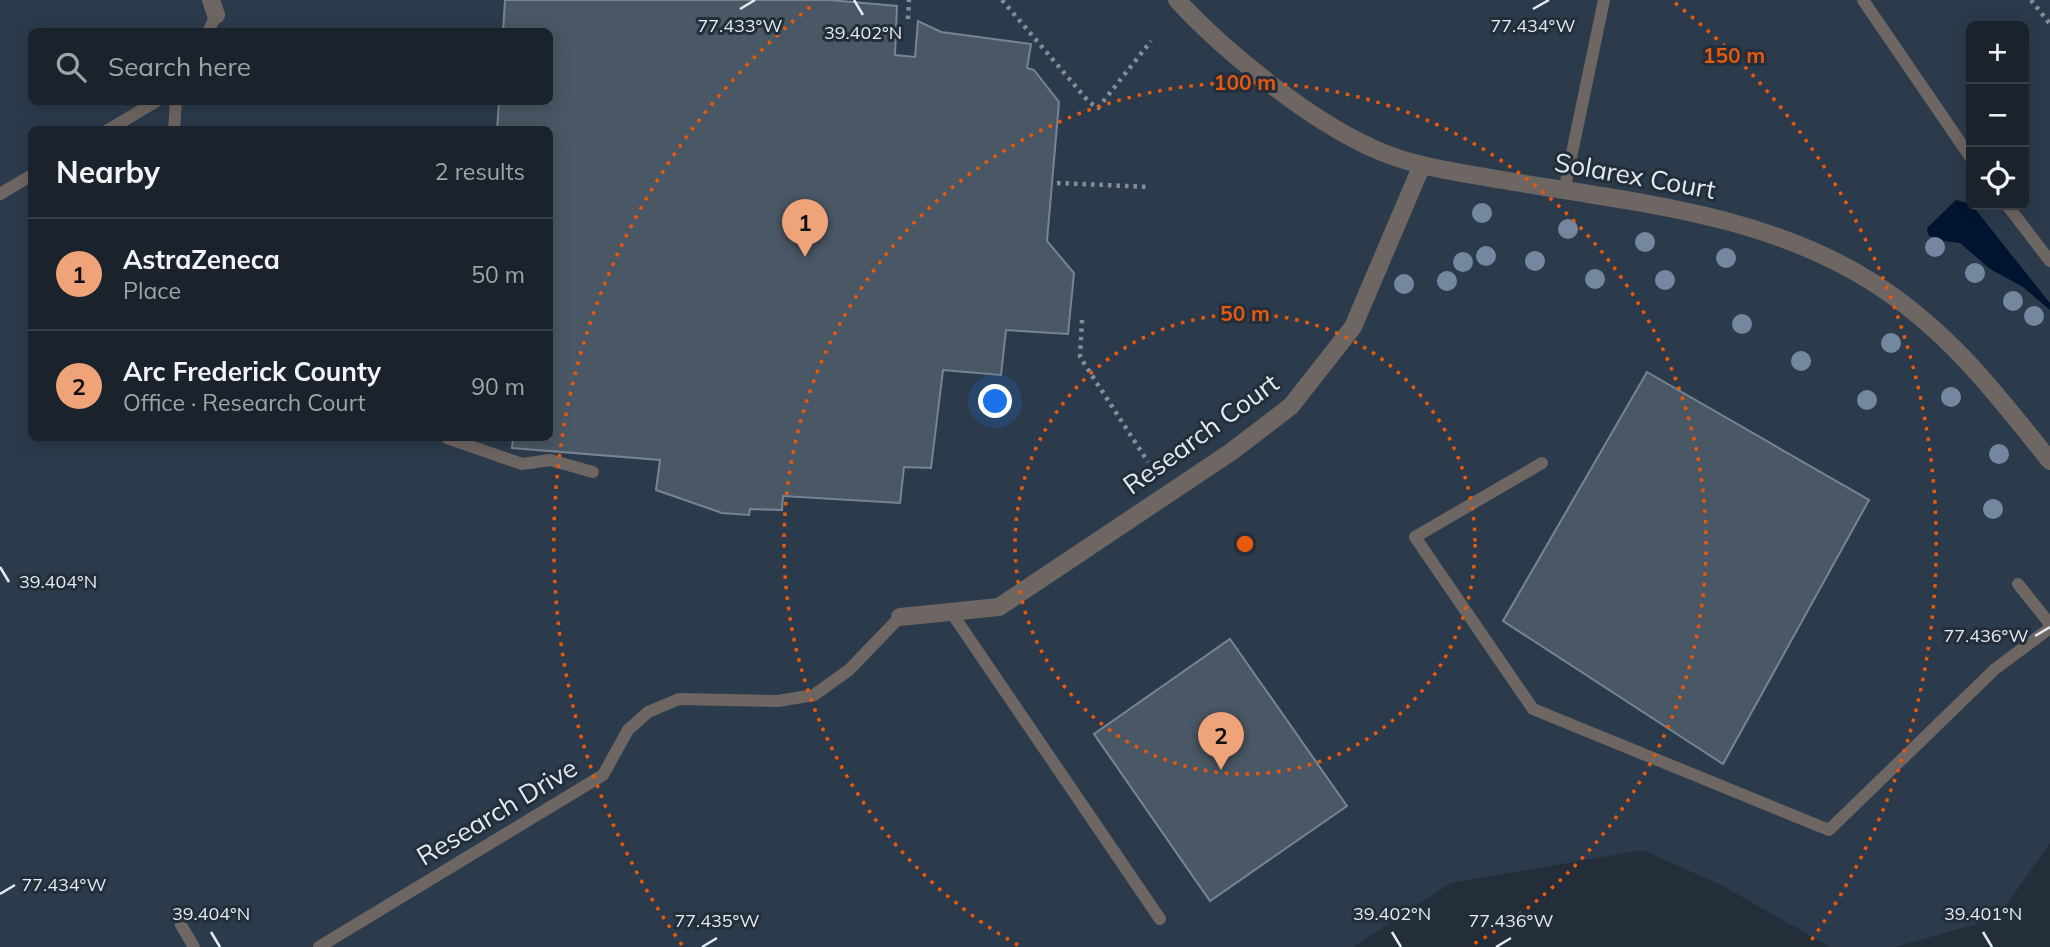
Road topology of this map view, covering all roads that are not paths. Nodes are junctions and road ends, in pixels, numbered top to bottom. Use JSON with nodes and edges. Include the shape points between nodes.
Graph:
{"nodes":[{"id":1,"x":1177,"y":0,"type":"edge"},
{"id":2,"x":1604,"y":0,"type":"edge"},
{"id":3,"x":1863,"y":0,"type":"edge"},
{"id":4,"x":214,"y":8,"type":"edge"},
{"id":5,"x":209,"y":28,"type":"edge"},
{"id":6,"x":150,"y":105,"type":"edge"},
{"id":7,"x":176,"y":105,"type":"edge"},
{"id":8,"x":115,"y":126,"type":"edge"},
{"id":9,"x":174,"y":126,"type":"edge"},
{"id":10,"x":1966,"y":151,"type":"edge"},
{"id":11,"x":1422,"y":165,"type":"junction"},
{"id":12,"x":28,"y":177,"type":"edge"},
{"id":13,"x":1564,"y":191,"type":"junction"},
{"id":14,"x":0,"y":194,"type":"edge"},
{"id":15,"x":2011,"y":210,"type":"edge"},
{"id":16,"x":2050,"y":261,"type":"edge"},
{"id":17,"x":456,"y":441,"type":"edge"},
{"id":18,"x":2050,"y":461,"type":"edge"},
{"id":19,"x":1542,"y":463,"type":"dead end"},
{"id":20,"x":593,"y":472,"type":"dead end"},
{"id":21,"x":2018,"y":583,"type":"dead end"},
{"id":22,"x":951,"y":612,"type":"junction"},
{"id":23,"x":900,"y":617,"type":"joint"},
{"id":24,"x":2050,"y":626,"type":"edge"},
{"id":25,"x":1160,"y":919,"type":"dead end"},
{"id":26,"x":181,"y":925,"type":"dead end"},
{"id":27,"x":194,"y":947,"type":"edge"},
{"id":28,"x":319,"y":947,"type":"edge"}],
"edges":[{"from":1,"to":11,"type":"street","name":"Solarex Court","via":[[1294,103],[1370,148]]},
{"from":2,"to":13,"type":"lane"},
{"from":3,"to":10,"type":"lane"},
{"from":4,"to":5,"type":"lane"},
{"from":6,"to":8,"type":"lane"},
{"from":7,"to":9,"type":"lane"},
{"from":11,"to":13,"type":"street","name":"Solarex Court"},
{"from":11,"to":22,"type":"street","name":"Research Court","via":[[1353,327],[1291,406],[1231,452],[999,607]]},
{"from":12,"to":14,"type":"lane"},
{"from":13,"to":18,"type":"street","name":"Solarex Court","via":[[1730,219],[1872,281],[1950,341]]},
{"from":15,"to":16,"type":"lane"},
{"from":17,"to":20,"type":"lane","via":[[522,464],[550,460]]},
{"from":19,"to":24,"type":"lane","via":[[1415,537],[1533,709],[1829,830],[1995,669]]},
{"from":21,"to":24,"type":"lane"},
{"from":22,"to":23,"type":"street","name":"Research Court"},
{"from":22,"to":25,"type":"lane"},
{"from":23,"to":28,"type":"lane","name":"Research Drive","via":[[849,670],[814,695],[778,701],[679,699],[648,712],[628,730],[603,775]]},
{"from":26,"to":27,"type":"lane"}]}
